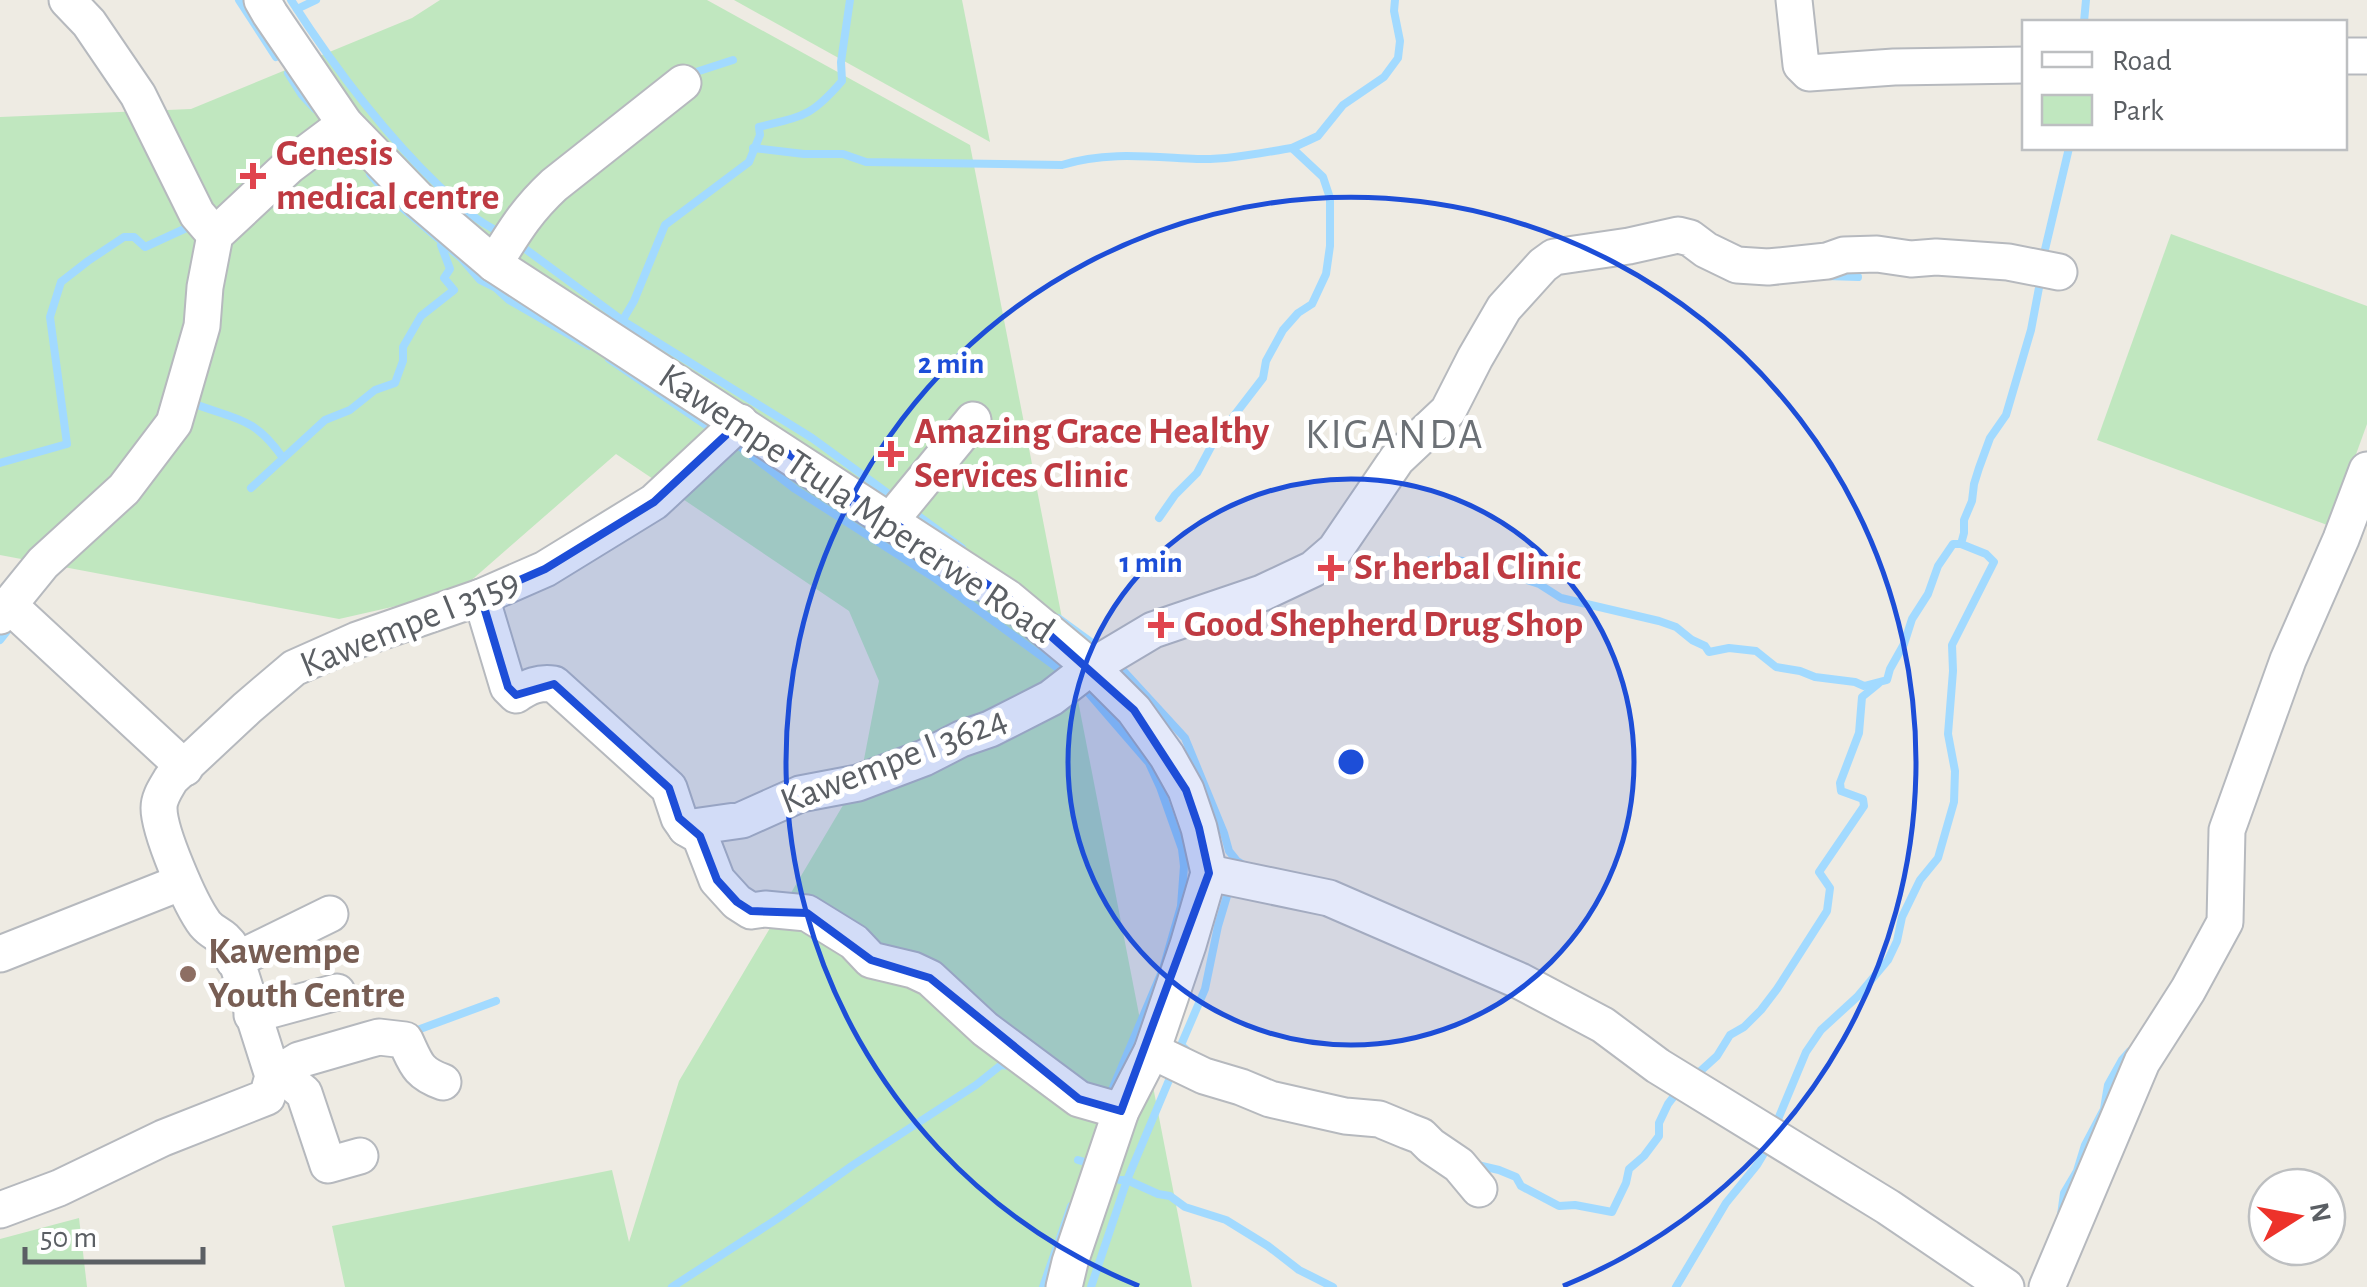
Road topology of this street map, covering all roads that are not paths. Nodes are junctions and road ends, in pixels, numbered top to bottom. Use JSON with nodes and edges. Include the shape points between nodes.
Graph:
{"nodes":[{"id":1,"x":68,"y":0,"type":"edge"},
{"id":2,"x":262,"y":0,"type":"edge"},
{"id":3,"x":1794,"y":0,"type":"edge"},
{"id":4,"x":2022,"y":65,"type":"edge"},
{"id":5,"x":683,"y":83,"type":"dead end"},
{"id":6,"x":345,"y":124,"type":"junction"},
{"id":7,"x":215,"y":235,"type":"junction"},
{"id":8,"x":494,"y":264,"type":"junction"},
{"id":9,"x":2047,"y":270,"type":"dead end"},
{"id":10,"x":973,"y":420,"type":"dead end"},
{"id":11,"x":740,"y":422,"type":"junction"},
{"id":12,"x":2367,"y":470,"type":"edge"},
{"id":13,"x":890,"y":521,"type":"junction"},
{"id":14,"x":481,"y":597,"type":"junction"},
{"id":15,"x":4,"y":610,"type":"edge"},
{"id":16,"x":1091,"y":667,"type":"junction"},
{"id":17,"x":185,"y":768,"type":"junction"},
{"id":18,"x":686,"y":828,"type":"junction"},
{"id":19,"x":1209,"y":873,"type":"junction"},
{"id":20,"x":182,"y":882,"type":"junction"},
{"id":21,"x":330,"y":914,"type":"dead end"},
{"id":22,"x":0,"y":954,"type":"edge"},
{"id":23,"x":234,"y":960,"type":"junction"},
{"id":24,"x":337,"y":992,"type":"dead end"},
{"id":25,"x":252,"y":1015,"type":"junction"},
{"id":26,"x":1152,"y":1052,"type":"junction"},
{"id":27,"x":277,"y":1074,"type":"junction"},
{"id":28,"x":443,"y":1082,"type":"dead end"},
{"id":29,"x":1121,"y":1112,"type":"junction"},
{"id":30,"x":360,"y":1156,"type":"dead end"},
{"id":31,"x":1479,"y":1189,"type":"dead end"},
{"id":32,"x":0,"y":1210,"type":"edge"},
{"id":33,"x":1064,"y":1287,"type":"edge"},
{"id":34,"x":2006,"y":1287,"type":"edge"},
{"id":35,"x":2047,"y":1287,"type":"edge"}],
"edges":[{"from":1,"to":7,"type":"street","via":[[138,95],[197,214]]},
{"from":2,"to":6,"type":"street","name":"Kawempe Ttula Mpererwe Road"},
{"from":3,"to":4,"type":"street","via":[[1801,65],[1809,73]]},
{"from":5,"to":8,"type":"street","via":[[554,184],[523,216]]},
{"from":6,"to":7,"type":"street"},
{"from":6,"to":8,"type":"street","name":"Kawempe Ttula Mpererwe Road"},
{"from":7,"to":15,"type":"street","via":[[202,326],[174,423],[124,489],[43,563]]},
{"from":8,"to":11,"type":"street","name":"Kawempe Ttula Mpererwe Road"},
{"from":9,"to":16,"type":"street","name":"Kawempe I 3624","via":[[1877,254],[1737,265],[1678,234],[1554,258],[1504,308],[1448,411],[1397,459],[1336,550],[1262,593],[1153,630]]},
{"from":10,"to":13,"type":"street"},
{"from":11,"to":13,"type":"street","name":"Kawempe Ttula Mpererwe Road"},
{"from":11,"to":14,"type":"street","name":"Kawempe I 3159","via":[[654,502],[545,569]]},
{"from":12,"to":35,"type":"street","via":[[2227,830],[2224,922],[2142,1062]]},
{"from":13,"to":16,"type":"street","name":"Kawempe Ttula Mpererwe Road","via":[[1008,598]]},
{"from":14,"to":17,"type":"street","name":"Kawempe I 3159","via":[[294,668]]},
{"from":14,"to":18,"type":"street","via":[[508,688],[516,695],[529,686],[554,684],[669,788]]},
{"from":15,"to":17,"type":"street"},
{"from":16,"to":18,"type":"street","name":"Kawempe I 3624","via":[[1052,698],[924,758],[858,783],[800,794],[742,820]]},
{"from":16,"to":19,"type":"street","name":"Kawempe Ttula Mpererwe Road","via":[[1167,756],[1186,790]]},
{"from":17,"to":20,"type":"street","name":"Kawempe I 3159","via":[[171,779],[159,806]]},
{"from":18,"to":29,"type":"street","via":[[700,836],[717,880],[751,912],[807,912],[871,960],[930,978],[1079,1099]]},
{"from":19,"to":26,"type":"street","name":"Kawempe Ttula Mpererwe Road"},
{"from":19,"to":34,"type":"street","via":[[1330,898],[1520,981],[1602,1026]]},
{"from":20,"to":22,"type":"street"},
{"from":20,"to":23,"type":"street","name":"Kawempe I 3159"},
{"from":21,"to":23,"type":"street"},
{"from":23,"to":25,"type":"street","name":"Kawempe I 3159"},
{"from":24,"to":25,"type":"street"},
{"from":25,"to":27,"type":"street","name":"Kawempe I 3159"},
{"from":26,"to":29,"type":"street","name":"Kawempe Ttula Mpererwe Road"},
{"from":26,"to":31,"type":"street","via":[[1270,1100],[1379,1118],[1421,1136]]},
{"from":27,"to":28,"type":"street","via":[[300,1060],[379,1037],[405,1040],[426,1076]]},
{"from":27,"to":30,"type":"street","name":"Kawempe I 3159","via":[[304,1093],[328,1166]]},
{"from":27,"to":32,"type":"street","via":[[267,1097]]},
{"from":29,"to":33,"type":"street","name":"Kawempe Ttula Mpererwe Road"}]}
